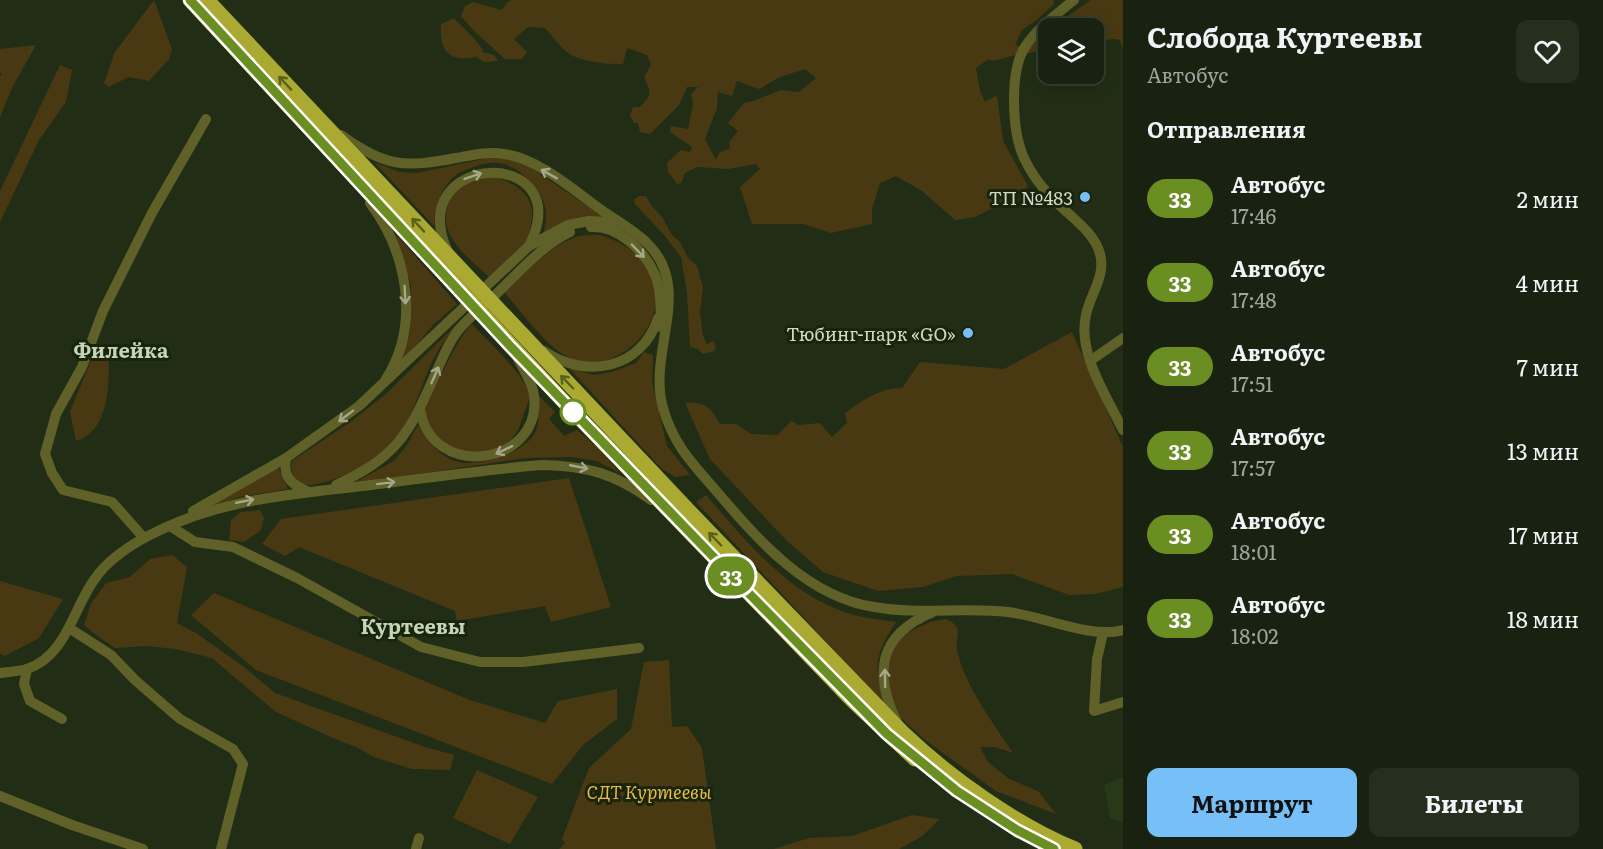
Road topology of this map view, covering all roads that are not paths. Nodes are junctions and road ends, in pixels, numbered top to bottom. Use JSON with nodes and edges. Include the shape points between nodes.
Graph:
{"nodes":[{"id":1,"x":190,"y":0,"type":"edge"},
{"id":2,"x":207,"y":0,"type":"edge"},
{"id":3,"x":1074,"y":0,"type":"edge"},
{"id":4,"x":315,"y":114,"type":"junction"},
{"id":5,"x":206,"y":119,"type":"dead end"},
{"id":6,"x":345,"y":168,"type":"junction"},
{"id":7,"x":630,"y":229,"type":"junction"},
{"id":8,"x":529,"y":246,"type":"junction"},
{"id":9,"x":455,"y":264,"type":"junction"},
{"id":10,"x":660,"y":293,"type":"junction"},
{"id":11,"x":522,"y":336,"type":"junction"},
{"id":12,"x":1123,"y":338,"type":"edge"},
{"id":13,"x":662,"y":345,"type":"junction"},
{"id":14,"x":511,"y":347,"type":"junction"},
{"id":15,"x":1090,"y":361,"type":"junction"},
{"id":16,"x":377,"y":391,"type":"junction"},
{"id":17,"x":420,"y":408,"type":"junction"},
{"id":18,"x":1123,"y":430,"type":"edge"},
{"id":19,"x":286,"y":458,"type":"junction"},
{"id":20,"x":327,"y":489,"type":"junction"},
{"id":21,"x":308,"y":492,"type":"junction"},
{"id":22,"x":676,"y":518,"type":"junction"},
{"id":23,"x":170,"y":526,"type":"junction"},
{"id":24,"x":144,"y":538,"type":"junction"},
{"id":25,"x":937,"y":610,"type":"junction"},
{"id":26,"x":69,"y":628,"type":"junction"},
{"id":27,"x":1123,"y":630,"type":"edge"},
{"id":28,"x":1103,"y":633,"type":"junction"},
{"id":29,"x":639,"y":648,"type":"dead end"},
{"id":30,"x":27,"y":669,"type":"junction"},
{"id":31,"x":0,"y":673,"type":"edge"},
{"id":32,"x":1123,"y":702,"type":"edge"},
{"id":33,"x":62,"y":719,"type":"dead end"},
{"id":34,"x":903,"y":733,"type":"junction"},
{"id":35,"x":0,"y":796,"type":"edge"},
{"id":36,"x":143,"y":849,"type":"edge"},
{"id":37,"x":220,"y":849,"type":"edge"},
{"id":38,"x":1054,"y":849,"type":"edge"},
{"id":39,"x":1075,"y":849,"type":"edge"}],
"edges":[{"from":1,"to":6,"type":"highway"},
{"from":4,"to":2,"type":"highway","one_way":true},
{"from":3,"to":15,"type":"street","via":[[1042,26],[1024,48],[1014,80],[1016,124],[1024,159],[1100,252],[1100,279],[1084,329]]},
{"from":7,"to":4,"type":"street","one_way":true,"via":[[564,182],[522,158],[486,153],[398,164],[355,145]]},
{"from":9,"to":4,"type":"highway","one_way":true},
{"from":5,"to":24,"type":"street","via":[[152,213],[103,311],[82,367],[56,414],[45,454],[63,490],[112,502]]},
{"from":6,"to":14,"type":"highway"},
{"from":6,"to":16,"type":"street","one_way":true,"via":[[383,220],[404,282],[403,337],[394,364]]},
{"from":7,"to":8,"type":"street","via":[[589,221],[568,225]]},
{"from":7,"to":13,"type":"street","via":[[662,263],[669,285]]},
{"from":9,"to":8,"type":"street","one_way":true,"via":[[443,237],[443,205],[458,183],[477,174],[510,174],[529,188],[539,216],[537,232]]},
{"from":8,"to":16,"type":"street"},
{"from":9,"to":11,"type":"highway"},
{"from":10,"to":11,"type":"street","via":[[654,331],[631,354],[612,364],[591,368],[568,364]]},
{"from":10,"to":13,"type":"street"},
{"from":17,"to":10,"type":"street","one_way":true,"via":[[457,331],[549,244],[568,232],[598,227],[616,232],[647,260]]},
{"from":34,"to":11,"type":"highway","one_way":true},
{"from":12,"to":15,"type":"street"},
{"from":13,"to":25,"type":"street","via":[[659,391],[672,434],[681,450],[772,551],[798,573],[847,601],[875,608]]},
{"from":14,"to":17,"type":"street","one_way":true,"via":[[532,386],[534,406],[528,428],[509,448],[481,457],[448,451],[428,434]]},
{"from":14,"to":22,"type":"highway"},
{"from":15,"to":18,"type":"street"},
{"from":16,"to":19,"type":"street","one_way":true},
{"from":17,"to":20,"type":"street","via":[[405,435],[380,462]]},
{"from":19,"to":21,"type":"street","via":[[287,478]]},
{"from":19,"to":23,"type":"street"},
{"from":20,"to":21,"type":"street"},
{"from":20,"to":22,"type":"street","one_way":true,"via":[[516,467],[572,465],[626,483]]},
{"from":23,"to":21,"type":"street","one_way":true,"via":[[229,504]]},
{"from":22,"to":38,"type":"highway","via":[[913,757],[986,811]]},
{"from":23,"to":24,"type":"street"},
{"from":23,"to":29,"type":"street","via":[[195,542],[232,547],[297,578],[421,647],[480,662],[523,662]]},
{"from":24,"to":26,"type":"street","via":[[94,578]]},
{"from":25,"to":28,"type":"street","via":[[1007,612]]},
{"from":34,"to":25,"type":"street","one_way":true,"via":[[884,687],[887,653],[892,640],[906,625]]},
{"from":26,"to":30,"type":"street","via":[[43,661]]},
{"from":26,"to":37,"type":"street","via":[[111,655],[180,719],[232,749],[243,764]]},
{"from":27,"to":28,"type":"street"},
{"from":28,"to":32,"type":"street","via":[[1094,711]]},
{"from":30,"to":31,"type":"street"},
{"from":30,"to":33,"type":"street","via":[[24,684],[30,702]]},
{"from":34,"to":39,"type":"highway","via":[[989,801]]},
{"from":35,"to":36,"type":"street"}]}
